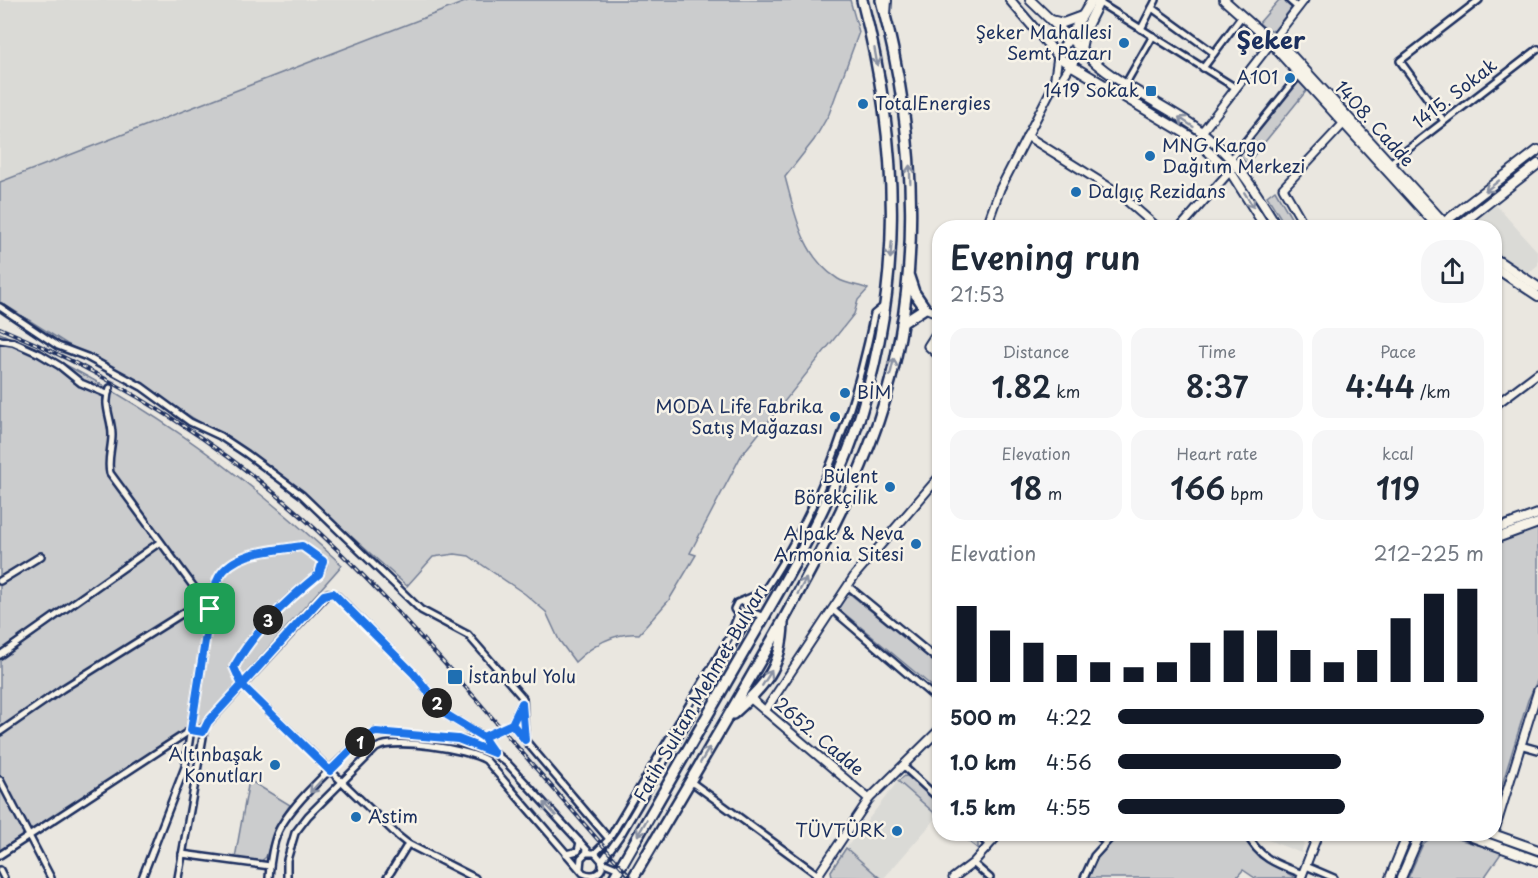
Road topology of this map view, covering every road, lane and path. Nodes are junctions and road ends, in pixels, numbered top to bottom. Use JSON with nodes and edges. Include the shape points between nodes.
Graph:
{"nodes":[{"id":1,"x":862,"y":0,"type":"edge"},
{"id":2,"x":881,"y":0,"type":"edge"},
{"id":3,"x":887,"y":0,"type":"edge"},
{"id":4,"x":1010,"y":0,"type":"edge"},
{"id":5,"x":1030,"y":0,"type":"edge"},
{"id":6,"x":1156,"y":0,"type":"edge"},
{"id":7,"x":1224,"y":0,"type":"edge"},
{"id":8,"x":1289,"y":0,"type":"edge"},
{"id":9,"x":1304,"y":0,"type":"edge"},
{"id":10,"x":1479,"y":0,"type":"edge"},
{"id":11,"x":1096,"y":1,"type":"edge"},
{"id":12,"x":1152,"y":8,"type":"junction"},
{"id":13,"x":1298,"y":8,"type":"junction"},
{"id":14,"x":1083,"y":15,"type":"junction"},
{"id":15,"x":1242,"y":16,"type":"junction"},
{"id":16,"x":1047,"y":18,"type":"junction"},
{"id":17,"x":886,"y":19,"type":"junction"},
{"id":18,"x":1141,"y":29,"type":"junction"},
{"id":19,"x":1153,"y":36,"type":"junction"},
{"id":20,"x":1069,"y":40,"type":"junction"},
{"id":21,"x":1273,"y":43,"type":"junction"},
{"id":22,"x":1081,"y":49,"type":"junction"},
{"id":23,"x":1538,"y":49,"type":"edge"},
{"id":24,"x":1214,"y":53,"type":"junction"},
{"id":25,"x":1058,"y":56,"type":"junction"},
{"id":26,"x":1071,"y":65,"type":"junction"},
{"id":27,"x":1203,"y":68,"type":"junction"},
{"id":28,"x":1299,"y":75,"type":"junction"},
{"id":29,"x":1126,"y":83,"type":"junction"},
{"id":30,"x":1054,"y":84,"type":"junction"},
{"id":31,"x":1236,"y":88,"type":"junction"},
{"id":32,"x":1444,"y":121,"type":"junction"},
{"id":33,"x":1344,"y":123,"type":"junction"},
{"id":34,"x":1202,"y":132,"type":"junction"},
{"id":35,"x":1027,"y":136,"type":"junction"},
{"id":36,"x":1538,"y":150,"type":"edge"},
{"id":37,"x":1232,"y":158,"type":"junction"},
{"id":38,"x":1390,"y":163,"type":"junction"},
{"id":39,"x":1538,"y":164,"type":"edge"},
{"id":40,"x":1230,"y":171,"type":"junction"},
{"id":41,"x":989,"y":220,"type":"edge"},
{"id":42,"x":1149,"y":220,"type":"edge"},
{"id":43,"x":1187,"y":220,"type":"edge"},
{"id":44,"x":1261,"y":220,"type":"edge"},
{"id":45,"x":1273,"y":220,"type":"edge"},
{"id":46,"x":1301,"y":220,"type":"edge"},
{"id":47,"x":1434,"y":220,"type":"edge"},
{"id":48,"x":1435,"y":220,"type":"edge"},
{"id":49,"x":1450,"y":220,"type":"edge"},
{"id":50,"x":1466,"y":220,"type":"edge"},
{"id":51,"x":1502,"y":263,"type":"edge"},
{"id":52,"x":908,"y":272,"type":"junction"},
{"id":53,"x":1502,"y":272,"type":"edge"},
{"id":54,"x":1538,"y":287,"type":"edge"},
{"id":55,"x":1538,"y":296,"type":"edge"},
{"id":56,"x":885,"y":305,"type":"junction"},
{"id":57,"x":0,"y":307,"type":"edge"},
{"id":58,"x":925,"y":308,"type":"junction"},
{"id":59,"x":932,"y":311,"type":"edge"},
{"id":60,"x":902,"y":323,"type":"junction"},
{"id":61,"x":0,"y":340,"type":"edge"},
{"id":62,"x":1538,"y":373,"type":"edge"},
{"id":63,"x":1502,"y":400,"type":"edge"},
{"id":64,"x":841,"y":454,"type":"junction"},
{"id":65,"x":932,"y":485,"type":"edge"},
{"id":66,"x":1538,"y":514,"type":"edge"},
{"id":67,"x":1538,"y":523,"type":"edge"},
{"id":68,"x":1502,"y":527,"type":"edge"},
{"id":69,"x":1502,"y":536,"type":"edge"},
{"id":70,"x":160,"y":542,"type":"junction"},
{"id":71,"x":41,"y":556,"type":"dead end"},
{"id":72,"x":0,"y":581,"type":"edge"},
{"id":73,"x":848,"y":586,"type":"junction"},
{"id":74,"x":764,"y":592,"type":"junction"},
{"id":75,"x":204,"y":600,"type":"junction"},
{"id":76,"x":744,"y":601,"type":"junction"},
{"id":77,"x":210,"y":609,"type":"junction"},
{"id":78,"x":833,"y":610,"type":"junction"},
{"id":79,"x":748,"y":611,"type":"junction"},
{"id":80,"x":738,"y":615,"type":"junction"},
{"id":81,"x":764,"y":617,"type":"junction"},
{"id":82,"x":783,"y":620,"type":"junction"},
{"id":83,"x":0,"y":654,"type":"edge"},
{"id":84,"x":932,"y":655,"type":"edge"},
{"id":85,"x":242,"y":685,"type":"junction"},
{"id":86,"x":1538,"y":690,"type":"edge"},
{"id":87,"x":932,"y":695,"type":"edge"},
{"id":88,"x":750,"y":698,"type":"junction"},
{"id":89,"x":522,"y":703,"type":"junction"},
{"id":90,"x":765,"y":711,"type":"junction"},
{"id":91,"x":726,"y":720,"type":"junction"},
{"id":92,"x":512,"y":724,"type":"junction"},
{"id":93,"x":191,"y":730,"type":"junction"},
{"id":94,"x":0,"y":732,"type":"edge"},
{"id":95,"x":203,"y":732,"type":"junction"},
{"id":96,"x":483,"y":737,"type":"junction"},
{"id":97,"x":932,"y":737,"type":"edge"},
{"id":98,"x":525,"y":740,"type":"junction"},
{"id":99,"x":1520,"y":745,"type":"junction"},
{"id":100,"x":1538,"y":750,"type":"edge"},
{"id":101,"x":494,"y":753,"type":"junction"},
{"id":102,"x":903,"y":766,"type":"junction"},
{"id":103,"x":330,"y":771,"type":"junction"},
{"id":104,"x":0,"y":780,"type":"edge"},
{"id":105,"x":690,"y":781,"type":"junction"},
{"id":106,"x":342,"y":783,"type":"junction"},
{"id":107,"x":932,"y":793,"type":"edge"},
{"id":108,"x":869,"y":799,"type":"junction"},
{"id":109,"x":1502,"y":804,"type":"edge"},
{"id":110,"x":29,"y":836,"type":"junction"},
{"id":111,"x":1502,"y":837,"type":"edge"},
{"id":112,"x":609,"y":839,"type":"junction"},
{"id":113,"x":985,"y":841,"type":"edge"},
{"id":114,"x":993,"y":841,"type":"edge"},
{"id":115,"x":1251,"y":841,"type":"edge"},
{"id":116,"x":1315,"y":841,"type":"edge"},
{"id":117,"x":1405,"y":841,"type":"edge"},
{"id":118,"x":1417,"y":841,"type":"edge"},
{"id":119,"x":1419,"y":841,"type":"edge"},
{"id":120,"x":1483,"y":841,"type":"edge"},
{"id":121,"x":1106,"y":842,"type":"edge"},
{"id":122,"x":580,"y":843,"type":"junction"},
{"id":123,"x":408,"y":844,"type":"junction"},
{"id":124,"x":1416,"y":844,"type":"junction"},
{"id":125,"x":989,"y":845,"type":"junction"},
{"id":126,"x":1538,"y":850,"type":"edge"},
{"id":127,"x":592,"y":853,"type":"junction"},
{"id":128,"x":182,"y":854,"type":"junction"},
{"id":129,"x":566,"y":854,"type":"junction"},
{"id":130,"x":0,"y":855,"type":"edge"},
{"id":131,"x":602,"y":861,"type":"junction"},
{"id":132,"x":1538,"y":861,"type":"edge"},
{"id":133,"x":973,"y":863,"type":"junction"},
{"id":134,"x":270,"y":866,"type":"junction"},
{"id":135,"x":1306,"y":866,"type":"junction"},
{"id":136,"x":0,"y":870,"type":"edge"},
{"id":137,"x":580,"y":870,"type":"junction"},
{"id":138,"x":616,"y":874,"type":"edge"},
{"id":139,"x":1302,"y":876,"type":"edge"},
{"id":140,"x":472,"y":877,"type":"edge"},
{"id":141,"x":593,"y":877,"type":"edge"},
{"id":142,"x":818,"y":877,"type":"edge"},
{"id":143,"x":4,"y":878,"type":"edge"},
{"id":144,"x":51,"y":878,"type":"edge"},
{"id":145,"x":142,"y":878,"type":"edge"},
{"id":146,"x":178,"y":878,"type":"edge"},
{"id":147,"x":269,"y":878,"type":"edge"},
{"id":148,"x":286,"y":878,"type":"edge"},
{"id":149,"x":387,"y":878,"type":"edge"},
{"id":150,"x":579,"y":878,"type":"edge"},
{"id":151,"x":633,"y":878,"type":"edge"},
{"id":152,"x":953,"y":878,"type":"edge"},
{"id":153,"x":990,"y":878,"type":"edge"},
{"id":154,"x":1084,"y":878,"type":"edge"},
{"id":155,"x":1334,"y":878,"type":"edge"},
{"id":156,"x":1389,"y":878,"type":"edge"},
{"id":157,"x":1401,"y":878,"type":"edge"}],
"edges":[{"from":1,"to":56,"type":"highway","name":"Fatih Sultan Mehmet Bulvarı","one_way":true,"via":[[875,50],[890,142],[892,235]]},
{"from":2,"to":17,"type":"highway","name":"Fatih Sultan Mehmet Bulvarı"},
{"from":3,"to":17,"type":"main road"},
{"from":4,"to":25,"type":"main road"},
{"from":5,"to":16,"type":"main road"},
{"from":6,"to":12,"type":"street"},
{"from":7,"to":15,"type":"main road","name":"1408. Cadde"},
{"from":8,"to":13,"type":"street"},
{"from":9,"to":13,"type":"street"},
{"from":10,"to":32,"type":"street","via":[[1400,62]]},
{"from":11,"to":14,"type":"main road"},
{"from":11,"to":18,"type":"street"},
{"from":11,"to":22,"type":"main road"},
{"from":12,"to":18,"type":"street"},
{"from":12,"to":24,"type":"street"},
{"from":13,"to":21,"type":"street"},
{"from":14,"to":16,"type":"main road","via":[[1064,23]]},
{"from":14,"to":20,"type":"main road"},
{"from":15,"to":21,"type":"main road","name":"1408. Cadde"},
{"from":15,"to":24,"type":"street"},
{"from":16,"to":20,"type":"main road"},
{"from":52,"to":17,"type":"highway","name":"Fatih Sultan Mehmet Bulvarı","one_way":true,"via":[[907,130],[900,75]]},
{"from":18,"to":19,"type":"street"},
{"from":19,"to":27,"type":"street"},
{"from":19,"to":29,"type":"street"},
{"from":20,"to":22,"type":"main road"},
{"from":20,"to":25,"type":"main road"},
{"from":21,"to":28,"type":"main road","name":"1408. Cadde"},
{"from":21,"to":31,"type":"street"},
{"from":21,"to":38,"type":"main road","name":"1408. Cadde","via":[[1282,46]]},
{"from":22,"to":26,"type":"main road"},
{"from":22,"to":29,"type":"main road"},
{"from":23,"to":32,"type":"street","name":"1415. Sokak"},
{"from":24,"to":27,"type":"street"},
{"from":25,"to":26,"type":"main road"},
{"from":25,"to":30,"type":"street"},
{"from":26,"to":30,"type":"street","via":[[1060,82]]},
{"from":26,"to":40,"type":"main road","via":[[1188,134]]},
{"from":27,"to":31,"type":"street"},
{"from":28,"to":33,"type":"main road","name":"1408. Cadde"},
{"from":28,"to":37,"type":"street"},
{"from":34,"to":29,"type":"main road","one_way":true},
{"from":30,"to":35,"type":"street"},
{"from":31,"to":34,"type":"street"},
{"from":32,"to":38,"type":"street","name":"1415. Sokak"},
{"from":33,"to":46,"type":"street","via":[[1283,188]]},
{"from":33,"to":47,"type":"main road","name":"1408. Cadde"},
{"from":34,"to":37,"type":"main road"},
{"from":35,"to":41,"type":"street"},
{"from":35,"to":42,"type":"street","via":[[1117,192]]},
{"from":36,"to":49,"type":"main road","one_way":true},
{"from":37,"to":45,"type":"main road"},
{"from":38,"to":48,"type":"main road","name":"1408. Cadde"},
{"from":39,"to":50,"type":"main road"},
{"from":40,"to":43,"type":"street"},
{"from":40,"to":44,"type":"main road","one_way":true},
{"from":51,"to":54,"type":"main road"},
{"from":52,"to":58,"type":"highway","via":[[914,292]]},
{"from":52,"to":60,"type":"highway","name":"Fatih Sultan Mehmet Bulvarı"},
{"from":53,"to":55,"type":"main road"},
{"from":56,"to":64,"type":"highway","name":"Fatih Sultan Mehmet Bulvarı","via":[[868,388]]},
{"from":56,"to":64,"type":"street","via":[[874,314]]},
{"from":57,"to":89,"type":"street","via":[[58,346],[87,357],[116,377],[154,394],[302,495],[421,610],[468,635],[523,698]]},
{"from":58,"to":59,"type":"street"},
{"from":58,"to":60,"type":"highway"},
{"from":82,"to":60,"type":"highway","name":"Fatih Sultan Mehmet Bulvarı","one_way":true,"via":[[830,535],[857,475],[878,420]]},
{"from":61,"to":70,"type":"street","via":[[40,354],[81,383],[109,391],[110,473]]},
{"from":62,"to":63,"type":"street"},
{"from":64,"to":74,"type":"street"},
{"from":64,"to":81,"type":"highway","name":"Fatih Sultan Mehmet Bulvarı","via":[[817,524]]},
{"from":65,"to":73,"type":"street"},
{"from":66,"to":68,"type":"main road"},
{"from":67,"to":69,"type":"main road"},
{"from":70,"to":75,"type":"street"},
{"from":70,"to":83,"type":"street"},
{"from":71,"to":72,"type":"street"},
{"from":73,"to":78,"type":"street"},
{"from":73,"to":84,"type":"street"},
{"from":74,"to":76,"type":"street"},
{"from":74,"to":79,"type":"street"},
{"from":75,"to":77,"type":"street"},
{"from":75,"to":94,"type":"street"},
{"from":76,"to":79,"type":"street"},
{"from":76,"to":80,"type":"street","via":[[735,605]]},
{"from":77,"to":85,"type":"street","via":[[218,579],[239,559],[302,546],[323,561],[319,574],[274,614],[244,648],[234,667]]},
{"from":77,"to":93,"type":"street"},
{"from":78,"to":87,"type":"street"},
{"from":78,"to":90,"type":"street"},
{"from":79,"to":80,"type":"street"},
{"from":79,"to":81,"type":"street"},
{"from":79,"to":131,"type":"street","via":[[748,619]]},
{"from":80,"to":112,"type":"street","via":[[729,638]]},
{"from":81,"to":138,"type":"highway","name":"Fatih Sultan Mehmet Bulvarı","one_way":true},
{"from":88,"to":82,"type":"highway","one_way":true,"via":[[781,656]]},
{"from":82,"to":91,"type":"highway","name":"Fatih Sultan Mehmet Bulvarı"},
{"from":85,"to":95,"type":"street"},
{"from":85,"to":96,"type":"street","via":[[324,595],[333,593],[414,674],[447,715]]},
{"from":85,"to":103,"type":"street"},
{"from":86,"to":99,"type":"street"},
{"from":88,"to":90,"type":"street","name":"2652. Cadde"},
{"from":88,"to":91,"type":"highway"},
{"from":89,"to":92,"type":"street"},
{"from":89,"to":98,"type":"street"},
{"from":90,"to":108,"type":"street","name":"2652. Cadde"},
{"from":105,"to":91,"type":"highway","name":"Fatih Sultan Mehmet Bulvarı","one_way":true},
{"from":92,"to":96,"type":"street"},
{"from":92,"to":98,"type":"street"},
{"from":93,"to":95,"type":"street"},
{"from":93,"to":110,"type":"street"},
{"from":93,"to":145,"type":"street","via":[[177,793]]},
{"from":95,"to":128,"type":"street"},
{"from":96,"to":101,"type":"street"},
{"from":97,"to":102,"type":"street"},
{"from":98,"to":112,"type":"street"},
{"from":99,"to":100,"type":"street"},
{"from":99,"to":109,"type":"street"},
{"from":101,"to":103,"type":"street","via":[[458,739],[376,732],[365,736]]},
{"from":122,"to":101,"type":"street","one_way":true},
{"from":102,"to":107,"type":"street"},
{"from":102,"to":108,"type":"street"},
{"from":103,"to":106,"type":"street"},
{"from":103,"to":134,"type":"street","one_way":true,"via":[[278,832]]},
{"from":104,"to":110,"type":"street"},
{"from":105,"to":142,"type":"street"},
{"from":105,"to":151,"type":"highway","name":"Fatih Sultan Mehmet Bulvarı"},
{"from":106,"to":123,"type":"street"},
{"from":106,"to":129,"type":"street","via":[[381,745],[472,753],[490,764]]},
{"from":106,"to":148,"type":"street","via":[[295,833]]},
{"from":108,"to":142,"type":"street"},
{"from":110,"to":130,"type":"street"},
{"from":110,"to":144,"type":"street"},
{"from":111,"to":126,"type":"main road"},
{"from":112,"to":127,"type":"street"},
{"from":113,"to":125,"type":"street"},
{"from":114,"to":125,"type":"street"},
{"from":115,"to":139,"type":"street","via":[[1264,857]]},
{"from":116,"to":135,"type":"street"},
{"from":117,"to":156,"type":"main road"},
{"from":118,"to":124,"type":"main road"},
{"from":119,"to":124,"type":"main road"},
{"from":120,"to":132,"type":"main road"},
{"from":121,"to":154,"type":"street"},
{"from":122,"to":127,"type":"street"},
{"from":122,"to":129,"type":"street","via":[[578,851]]},
{"from":123,"to":140,"type":"street"},
{"from":123,"to":149,"type":"street"},
{"from":124,"to":157,"type":"main road"},
{"from":125,"to":133,"type":"street"},
{"from":127,"to":131,"type":"street"},
{"from":127,"to":137,"type":"street","via":[[581,858]]},
{"from":128,"to":134,"type":"street"},
{"from":128,"to":146,"type":"street"},
{"from":129,"to":137,"type":"street"},
{"from":131,"to":138,"type":"street"},
{"from":131,"to":141,"type":"street","via":[[602,870]]},
{"from":133,"to":152,"type":"street"},
{"from":133,"to":153,"type":"street"},
{"from":134,"to":147,"type":"street"},
{"from":135,"to":139,"type":"street"},
{"from":135,"to":155,"type":"street"},
{"from":136,"to":143,"type":"street"},
{"from":137,"to":141,"type":"street"},
{"from":137,"to":150,"type":"street"}]}
